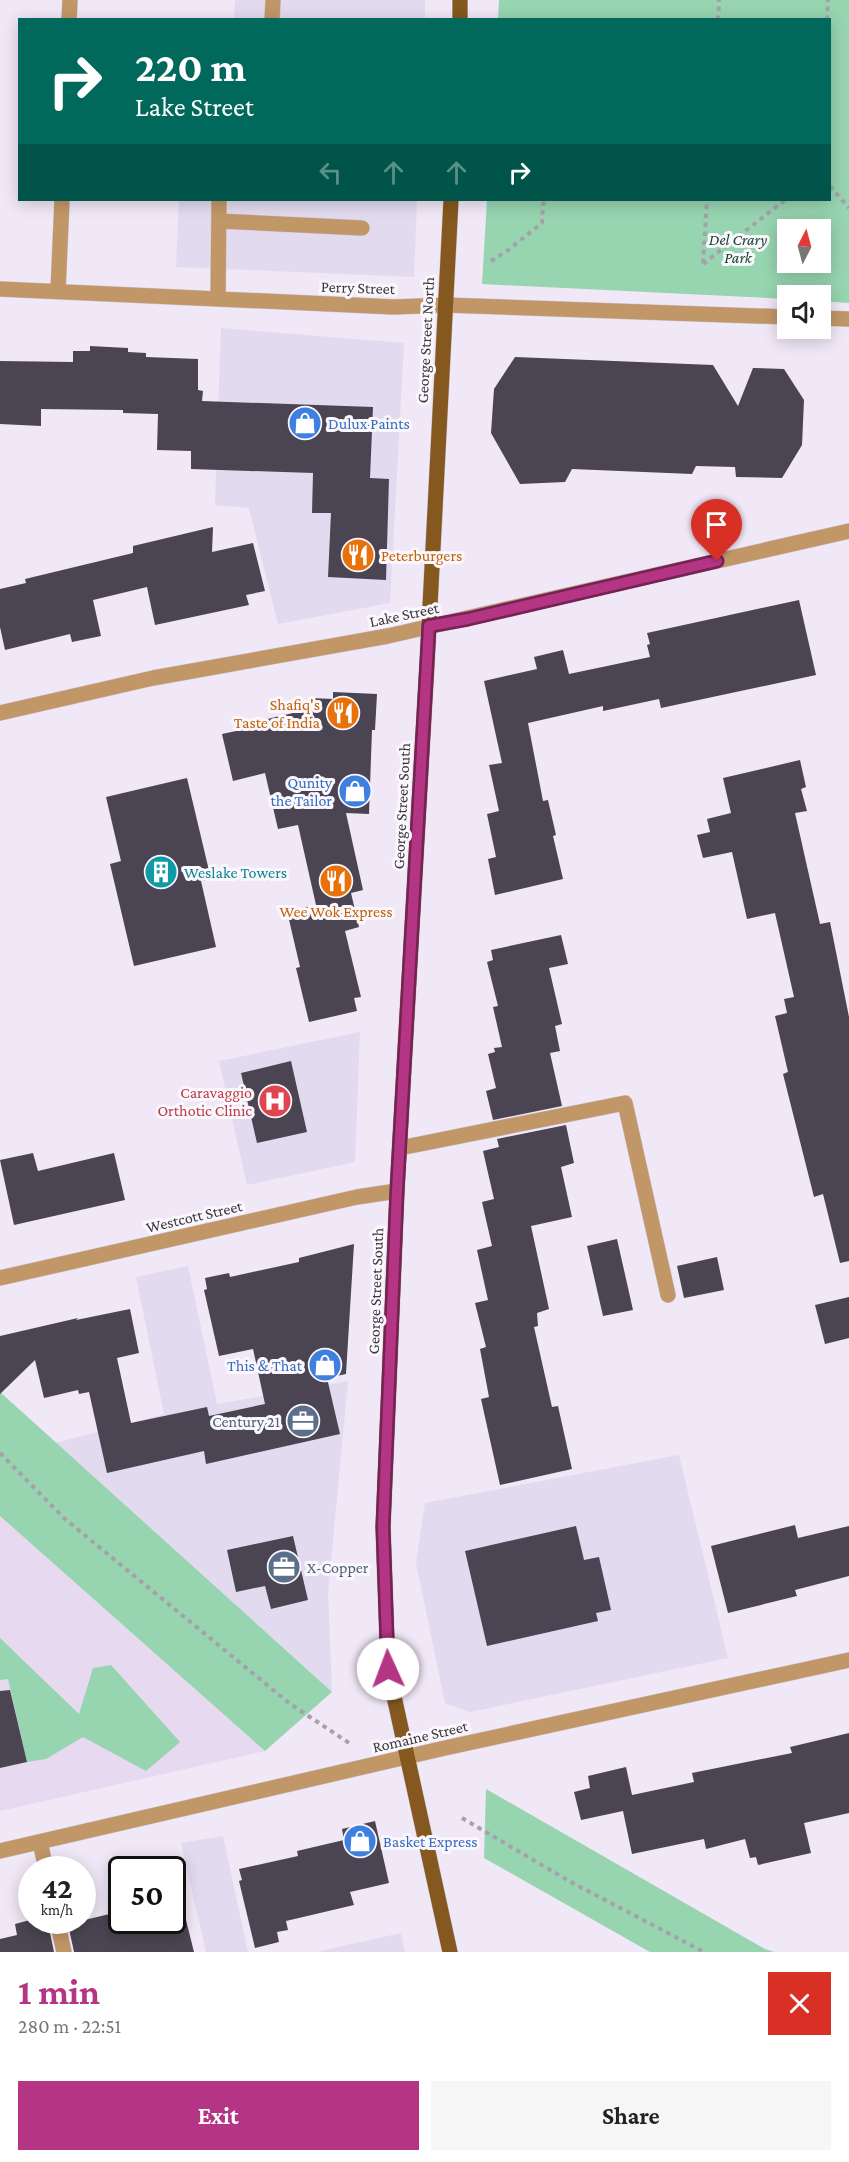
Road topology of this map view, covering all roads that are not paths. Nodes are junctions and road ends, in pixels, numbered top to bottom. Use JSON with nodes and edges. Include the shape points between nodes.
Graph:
{"nodes":[{"id":1,"x":70,"y":0,"type":"edge"},
{"id":2,"x":273,"y":0,"type":"edge"},
{"id":3,"x":460,"y":0,"type":"edge"},
{"id":4,"x":69,"y":18,"type":"edge"},
{"id":5,"x":272,"y":18,"type":"edge"},
{"id":6,"x":459,"y":18,"type":"edge"},
{"id":7,"x":62,"y":201,"type":"edge"},
{"id":8,"x":219,"y":201,"type":"edge"},
{"id":9,"x":451,"y":201,"type":"edge"},
{"id":10,"x":219,"y":221,"type":"junction"},
{"id":11,"x":362,"y":228,"type":"dead end"},
{"id":12,"x":0,"y":289,"type":"edge"},
{"id":13,"x":58,"y":291,"type":"junction"},
{"id":14,"x":218,"y":299,"type":"junction"},
{"id":15,"x":445,"y":304,"type":"junction"},
{"id":16,"x":777,"y":317,"type":"edge"},
{"id":17,"x":831,"y":318,"type":"edge"},
{"id":18,"x":849,"y":319,"type":"edge"},
{"id":19,"x":849,"y":531,"type":"edge"},
{"id":20,"x":429,"y":626,"type":"junction"},
{"id":21,"x":0,"y":713,"type":"edge"},
{"id":22,"x":400,"y":1148,"type":"junction"},
{"id":23,"x":397,"y":1191,"type":"junction"},
{"id":24,"x":0,"y":1278,"type":"edge"},
{"id":25,"x":668,"y":1295,"type":"dead end"},
{"id":26,"x":849,"y":1660,"type":"edge"},
{"id":27,"x":407,"y":1757,"type":"junction"},
{"id":28,"x":40,"y":1842,"type":"junction"},
{"id":29,"x":0,"y":1851,"type":"edge"},
{"id":30,"x":43,"y":1856,"type":"edge"},
{"id":31,"x":60,"y":1934,"type":"edge"},
{"id":32,"x":64,"y":1952,"type":"edge"},
{"id":33,"x":450,"y":1952,"type":"edge"}],
"edges":[{"from":1,"to":4,"type":"street"},
{"from":2,"to":5,"type":"street"},
{"from":3,"to":6,"type":"main road"},
{"from":7,"to":13,"type":"street"},
{"from":8,"to":10,"type":"street"},
{"from":9,"to":15,"type":"main road","name":"George Street North"},
{"from":10,"to":11,"type":"street"},
{"from":10,"to":14,"type":"street"},
{"from":12,"to":13,"type":"street","name":"Perry Street"},
{"from":13,"to":14,"type":"street","name":"Perry Street"},
{"from":14,"to":15,"type":"street","name":"Perry Street","via":[[394,307]]},
{"from":15,"to":16,"type":"street","name":"Perry Street"},
{"from":15,"to":20,"type":"main road","name":"George Street North"},
{"from":17,"to":18,"type":"street"},
{"from":19,"to":20,"type":"street","name":"Lake Street"},
{"from":20,"to":21,"type":"street","name":"Lake Street","via":[[153,678]]},
{"from":20,"to":22,"type":"main road","name":"George Street South"},
{"from":22,"to":23,"type":"main road","name":"George Street South"},
{"from":22,"to":25,"type":"street","via":[[625,1102]]},
{"from":23,"to":24,"type":"street","name":"Westcott Street"},
{"from":23,"to":27,"type":"main road","name":"George Street South","via":[[383,1527],[388,1669]]},
{"from":26,"to":27,"type":"street","name":"Romaine Street"},
{"from":27,"to":28,"type":"street","name":"Romaine Street"},
{"from":27,"to":33,"type":"main road","name":"George Street South"},
{"from":28,"to":29,"type":"street","name":"Romaine Street"},
{"from":28,"to":30,"type":"street"},
{"from":31,"to":32,"type":"street"}]}
